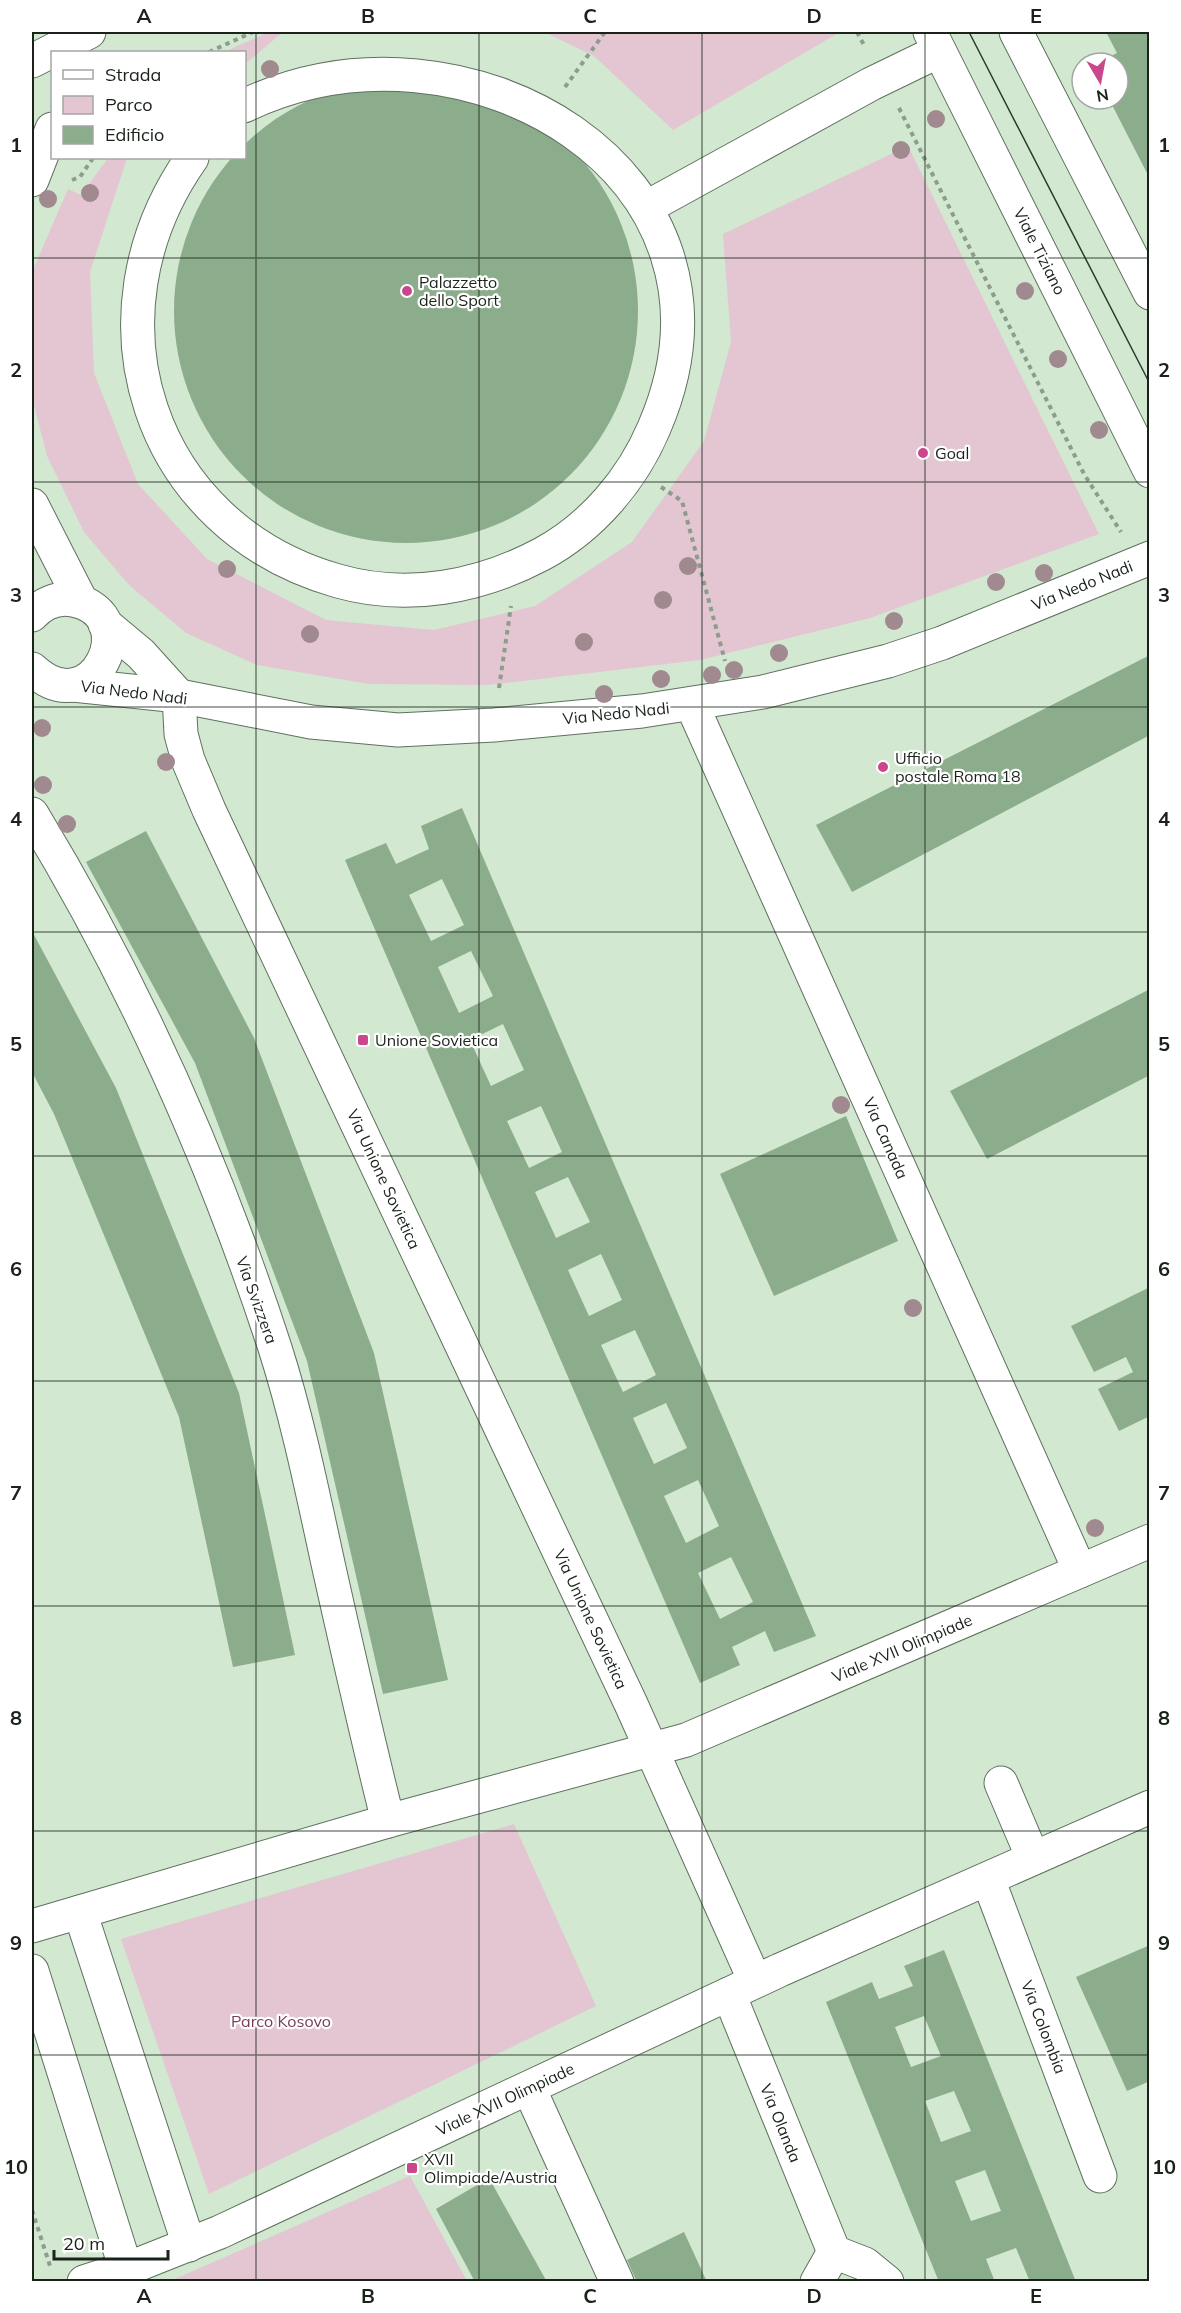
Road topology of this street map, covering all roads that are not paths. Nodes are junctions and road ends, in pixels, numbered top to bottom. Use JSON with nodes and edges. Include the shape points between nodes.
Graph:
{"nodes":[{"id":1,"x":91,"y":32,"type":"edge"},
{"id":2,"x":1016,"y":32,"type":"edge"},
{"id":3,"x":935,"y":41,"type":"edge"},
{"id":4,"x":52,"y":51,"type":"edge"},
{"id":5,"x":84,"y":51,"type":"edge"},
{"id":6,"x":51,"y":52,"type":"edge"},
{"id":7,"x":32,"y":61,"type":"edge"},
{"id":8,"x":246,"y":105,"type":"edge"},
{"id":9,"x":51,"y":139,"type":"edge"},
{"id":10,"x":191,"y":159,"type":"edge"},
{"id":11,"x":47,"y":180,"type":"edge"},
{"id":12,"x":651,"y":205,"type":"junction"},
{"id":13,"x":1149,"y":293,"type":"edge"},
{"id":14,"x":1149,"y":471,"type":"edge"},
{"id":15,"x":32,"y":505,"type":"edge"},
{"id":16,"x":1138,"y":552,"type":"edge"},
{"id":17,"x":81,"y":602,"type":"junction"},
{"id":18,"x":32,"y":615,"type":"edge"},
{"id":19,"x":105,"y":624,"type":"junction"},
{"id":20,"x":32,"y":669,"type":"edge"},
{"id":21,"x":73,"y":685,"type":"junction"},
{"id":22,"x":179,"y":696,"type":"junction"},
{"id":23,"x":692,"y":705,"type":"junction"},
{"id":24,"x":32,"y":814,"type":"edge"},
{"id":25,"x":1149,"y":1541,"type":"edge"},
{"id":26,"x":1080,"y":1571,"type":"junction"},
{"id":27,"x":653,"y":1750,"type":"junction"},
{"id":28,"x":1001,"y":1784,"type":"dead end"},
{"id":29,"x":1149,"y":1807,"type":"edge"},
{"id":30,"x":388,"y":1821,"type":"junction"},
{"id":31,"x":1033,"y":1858,"type":"junction"},
{"id":32,"x":988,"y":1879,"type":"junction"},
{"id":33,"x":80,"y":1912,"type":"junction"},
{"id":34,"x":32,"y":1926,"type":"edge"},
{"id":35,"x":32,"y":1971,"type":"edge"},
{"id":36,"x":742,"y":1988,"type":"junction"},
{"id":37,"x":530,"y":2088,"type":"junction"},
{"id":38,"x":1100,"y":2176,"type":"dead end"},
{"id":39,"x":189,"y":2245,"type":"junction"},
{"id":40,"x":834,"y":2252,"type":"junction"},
{"id":41,"x":128,"y":2275,"type":"edge"},
{"id":42,"x":84,"y":2282,"type":"edge"},
{"id":43,"x":617,"y":2282,"type":"edge"},
{"id":44,"x":817,"y":2282,"type":"edge"},
{"id":45,"x":887,"y":2282,"type":"edge"}],
"edges":[{"from":1,"to":4,"type":"street"},
{"from":1,"to":5,"type":"street"},
{"from":2,"to":13,"type":"street"},
{"from":3,"to":12,"type":"street","via":[[871,84]]},
{"from":3,"to":14,"type":"street","name":"Viale Tiziano"},
{"from":6,"to":7,"type":"street"},
{"from":8,"to":12,"type":"street","via":[[275,86],[337,61],[394,52],[423,52],[480,61],[533,82],[581,114],[608,141]]},
{"from":9,"to":11,"type":"street"},
{"from":10,"to":12,"type":"street","via":[[164,202],[147,247],[139,284],[137,341],[148,398],[158,425],[203,498],[237,531],[269,553],[312,573],[377,589],[434,589],[481,580],[518,567],[583,526],[634,467],[661,413],[676,354],[678,323],[671,262]]},
{"from":15,"to":17,"type":"street"},
{"from":16,"to":23,"type":"street","name":"Via Nedo Nadi","via":[[897,658],[792,686]]},
{"from":17,"to":18,"type":"street","via":[[53,601],[40,606]]},
{"from":17,"to":19,"type":"street","via":[[92,607]]},
{"from":19,"to":21,"type":"street","name":"Via Nedo Nadi","via":[[109,640],[103,664],[95,674]]},
{"from":19,"to":22,"type":"street","via":[[141,654]]},
{"from":20,"to":21,"type":"street","name":"Via Nedo Nadi","via":[[49,683]]},
{"from":21,"to":22,"type":"street","name":"Via Nedo Nadi"},
{"from":22,"to":23,"type":"street","name":"Via Nedo Nadi","via":[[273,716],[398,730],[494,726]]},
{"from":22,"to":27,"type":"street","name":"Via Unione Sovietica","via":[[181,734],[209,810]]},
{"from":23,"to":26,"type":"street","name":"Via Canada"},
{"from":24,"to":30,"type":"street","name":"Via Svizzera","via":[[76,888],[153,1036],[210,1171],[275,1349],[306,1463]]},
{"from":25,"to":26,"type":"street","name":"Viale XVII Olimpiade"},
{"from":26,"to":27,"type":"street","name":"Viale XVII Olimpiade","via":[[687,1740]]},
{"from":27,"to":30,"type":"street","name":"Viale XVII Olimpiade"},
{"from":27,"to":36,"type":"street"},
{"from":28,"to":31,"type":"street"},
{"from":29,"to":31,"type":"street","name":"Viale XVII Olimpiade"},
{"from":30,"to":33,"type":"street","name":"Viale XVII Olimpiade"},
{"from":31,"to":32,"type":"street","name":"Viale XVII Olimpiade"},
{"from":32,"to":36,"type":"street","name":"Viale XVII Olimpiade"},
{"from":32,"to":38,"type":"street","name":"Via Colombia"},
{"from":33,"to":34,"type":"street","name":"Viale XVII Olimpiade"},
{"from":33,"to":39,"type":"street"},
{"from":35,"to":41,"type":"street"},
{"from":36,"to":37,"type":"street","name":"Viale XVII Olimpiade"},
{"from":36,"to":40,"type":"street","name":"Via Olanda"},
{"from":37,"to":39,"type":"street","name":"Viale XVII Olimpiade"},
{"from":37,"to":43,"type":"street"},
{"from":39,"to":41,"type":"street","name":"Viale XVII Olimpiade"},
{"from":40,"to":44,"type":"street"},
{"from":40,"to":45,"type":"street","via":[[865,2264]]},
{"from":41,"to":42,"type":"street","name":"Viale XVII Olimpiade"}]}
